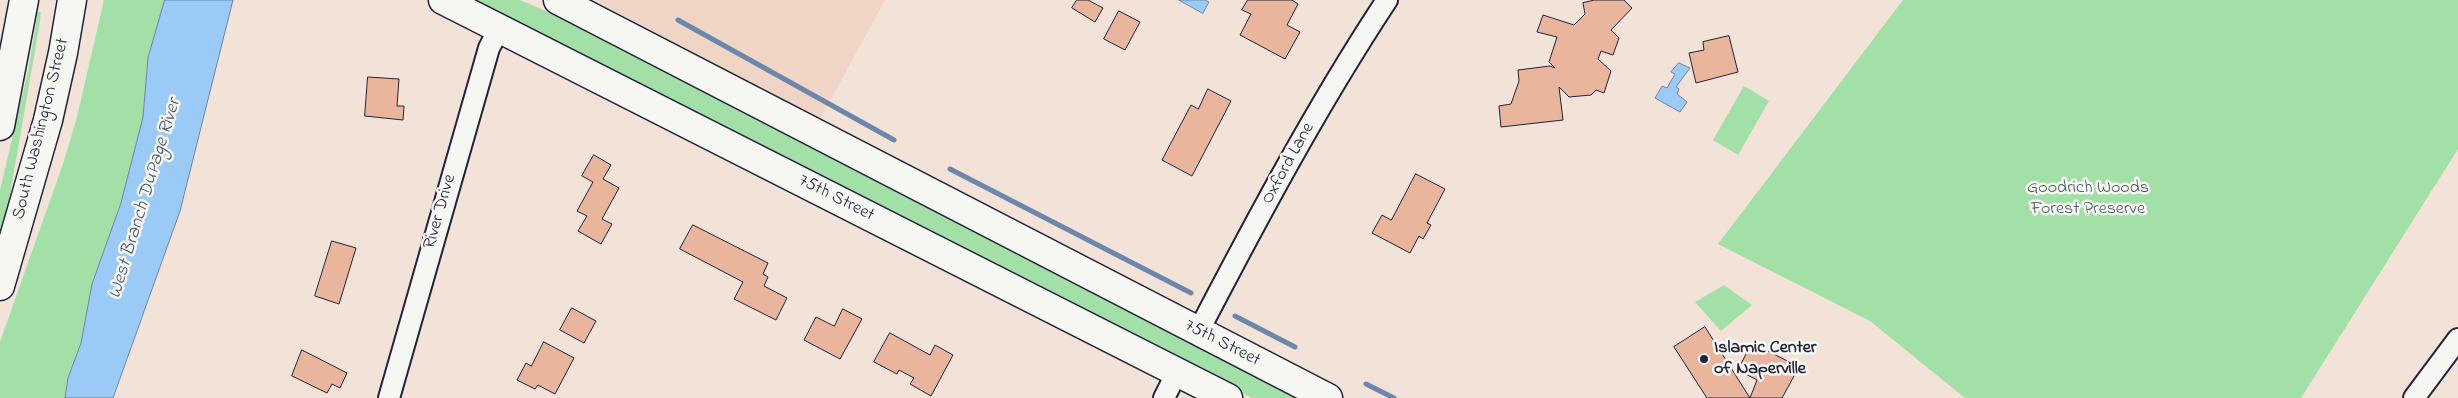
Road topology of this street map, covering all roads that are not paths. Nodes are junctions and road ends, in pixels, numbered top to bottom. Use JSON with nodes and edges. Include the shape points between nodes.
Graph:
{"nodes":[{"id":1,"x":24,"y":0,"type":"edge"},
{"id":2,"x":72,"y":0,"type":"edge"},
{"id":3,"x":443,"y":0,"type":"edge"},
{"id":4,"x":558,"y":0,"type":"edge"},
{"id":5,"x":1387,"y":0,"type":"edge"},
{"id":6,"x":499,"y":28,"type":"junction"},
{"id":7,"x":0,"y":126,"type":"edge"},
{"id":8,"x":0,"y":286,"type":"edge"},
{"id":9,"x":1198,"y":332,"type":"junction"},
{"id":10,"x":2458,"y":339,"type":"edge"},
{"id":11,"x":1177,"y":372,"type":"junction"},
{"id":12,"x":388,"y":398,"type":"edge"},
{"id":13,"x":1164,"y":398,"type":"edge"},
{"id":14,"x":1228,"y":398,"type":"edge"},
{"id":15,"x":1328,"y":398,"type":"edge"},
{"id":16,"x":2414,"y":398,"type":"edge"}],
"edges":[{"from":1,"to":7,"type":"main road"},
{"from":2,"to":8,"type":"main road","name":"South Washington Street","via":[[48,120]]},
{"from":3,"to":6,"type":"main road","name":"75th Street"},
{"from":4,"to":9,"type":"main road","name":"75th Street"},
{"from":5,"to":9,"type":"street","name":"Oxford Lane","via":[[1324,102]]},
{"from":6,"to":11,"type":"main road","name":"75th Street"},
{"from":6,"to":12,"type":"street","name":"River Drive","via":[[487,55]]},
{"from":9,"to":15,"type":"main road","name":"75th Street"},
{"from":10,"to":16,"type":"street"},
{"from":11,"to":13,"type":"street"},
{"from":11,"to":14,"type":"main road","name":"75th Street"}]}
